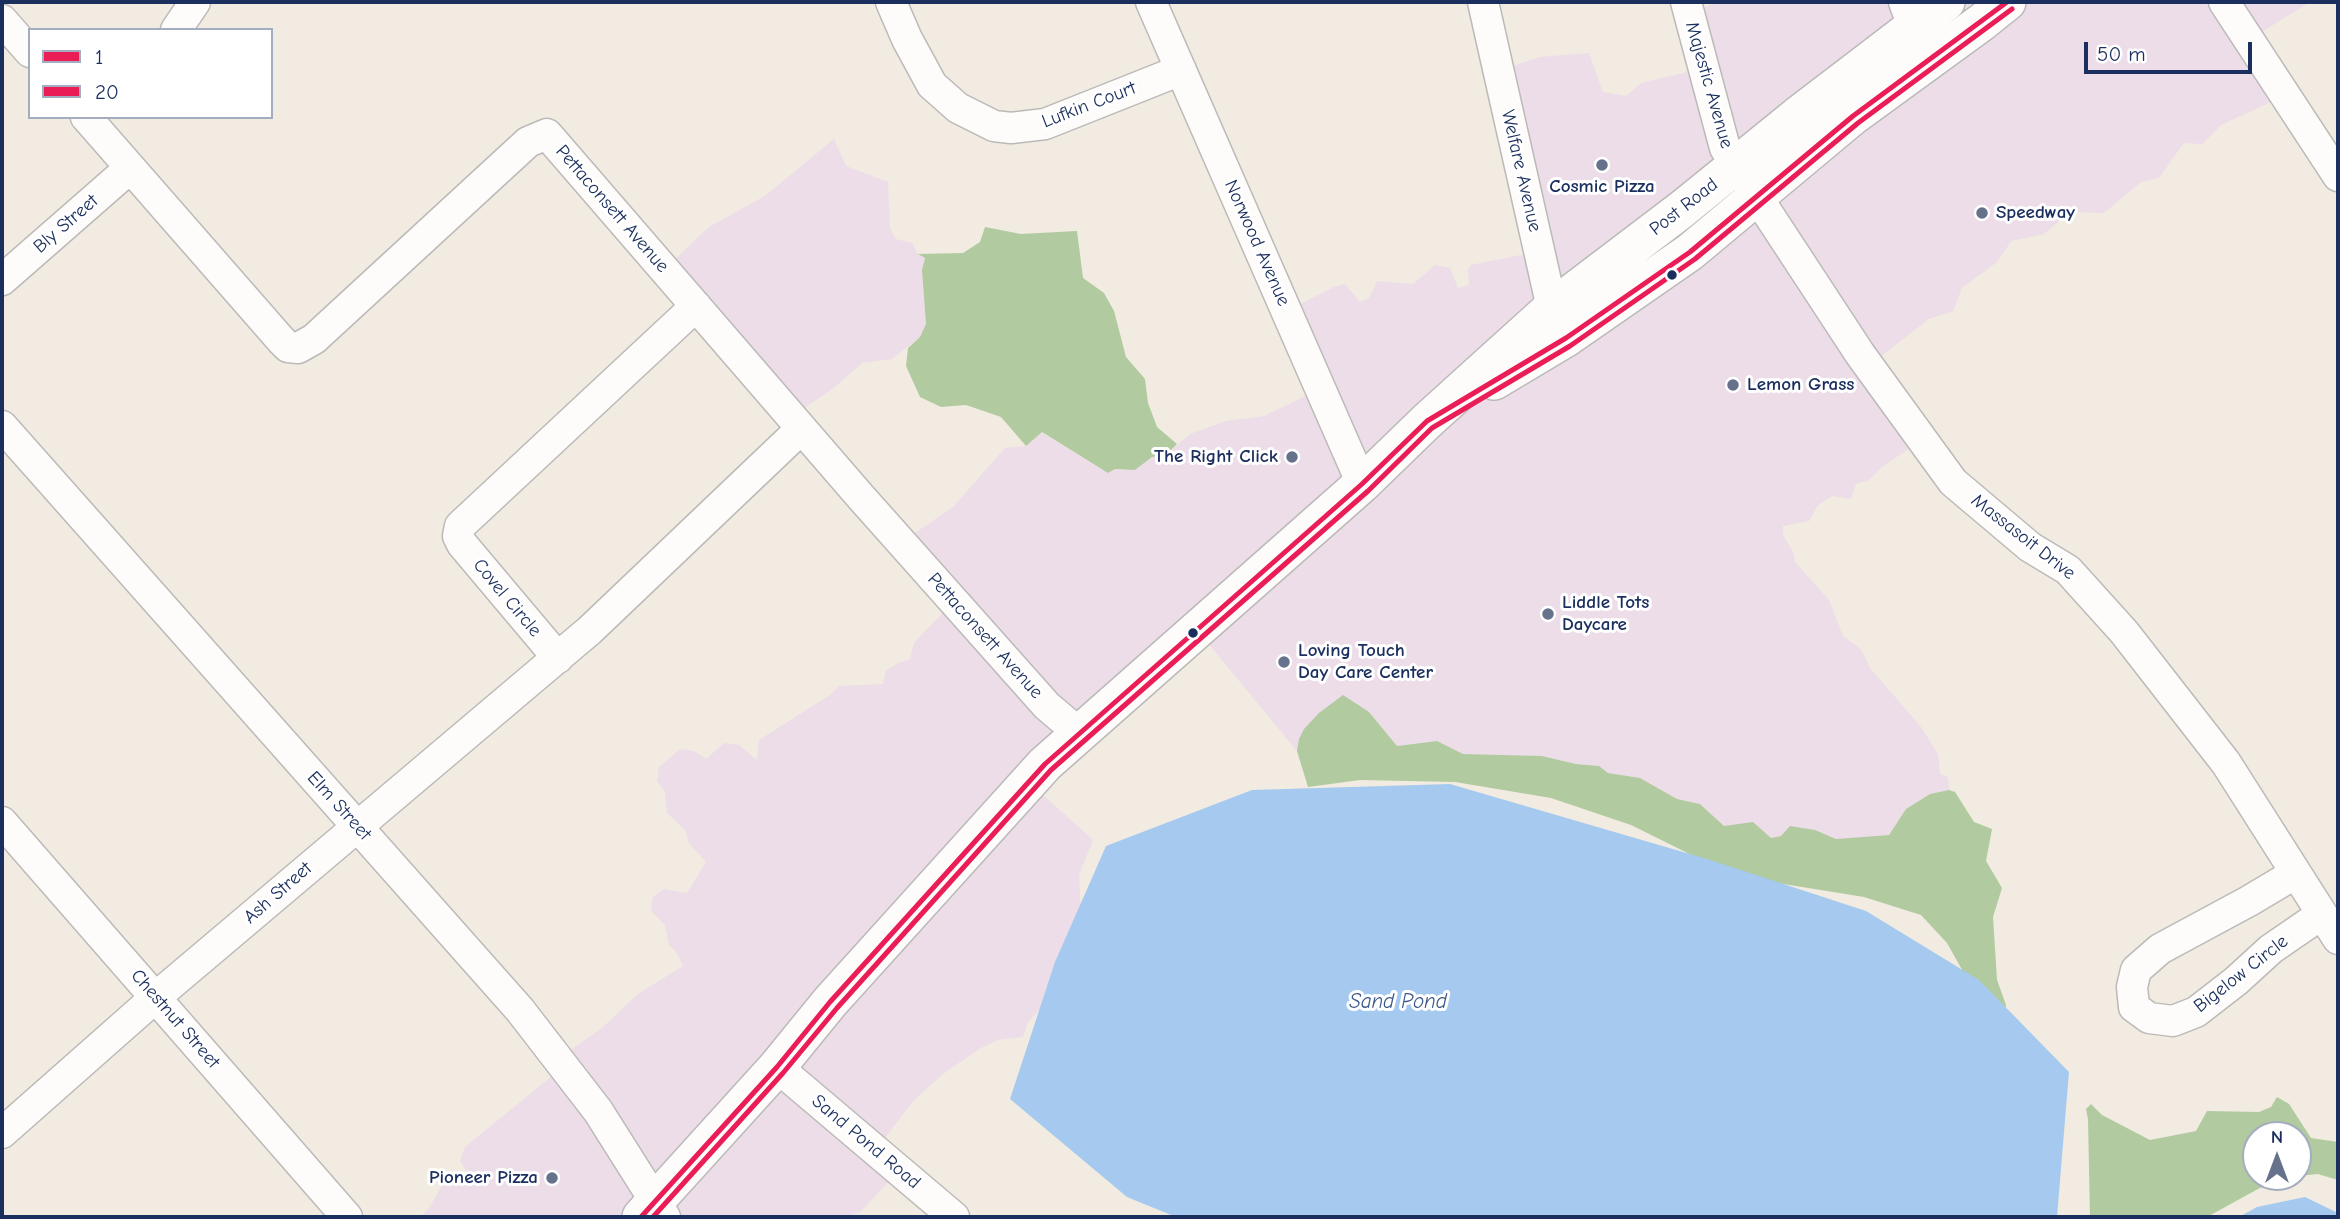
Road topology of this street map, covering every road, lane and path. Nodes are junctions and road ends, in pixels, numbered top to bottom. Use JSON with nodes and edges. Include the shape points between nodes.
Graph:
{"nodes":[{"id":1,"x":195,"y":2,"type":"edge"},
{"id":2,"x":891,"y":2,"type":"edge"},
{"id":3,"x":1151,"y":2,"type":"edge"},
{"id":4,"x":1483,"y":2,"type":"edge"},
{"id":5,"x":1686,"y":2,"type":"edge"},
{"id":6,"x":1947,"y":2,"type":"edge"},
{"id":7,"x":2007,"y":2,"type":"edge"},
{"id":8,"x":2224,"y":2,"type":"edge"},
{"id":9,"x":1909,"y":15,"type":"edge"},
{"id":10,"x":2,"y":20,"type":"edge"},
{"id":11,"x":177,"y":28,"type":"edge"},
{"id":12,"x":28,"y":50,"type":"edge"},
{"id":13,"x":1181,"y":70,"type":"junction"},
{"id":14,"x":88,"y":119,"type":"edge"},
{"id":15,"x":1735,"y":166,"type":"junction"},
{"id":16,"x":130,"y":168,"type":"junction"},
{"id":17,"x":2338,"y":176,"type":"edge"},
{"id":18,"x":1756,"y":196,"type":"junction"},
{"id":19,"x":2,"y":280,"type":"edge"},
{"id":20,"x":696,"y":306,"type":"junction"},
{"id":21,"x":1559,"y":323,"type":"junction"},
{"id":22,"x":2,"y":426,"type":"edge"},
{"id":23,"x":801,"y":429,"type":"junction"},
{"id":24,"x":1362,"y":484,"type":"junction"},
{"id":25,"x":558,"y":657,"type":"junction"},
{"id":26,"x":1079,"y":733,"type":"junction"},
{"id":27,"x":2,"y":822,"type":"edge"},
{"id":28,"x":356,"y":826,"type":"junction"},
{"id":29,"x":2296,"y":873,"type":"junction"},
{"id":30,"x":2322,"y":914,"type":"junction"},
{"id":31,"x":2338,"y":940,"type":"edge"},
{"id":32,"x":156,"y":997,"type":"junction"},
{"id":33,"x":777,"y":1067,"type":"junction"},
{"id":34,"x":2,"y":1132,"type":"edge"},
{"id":35,"x":653,"y":1212,"type":"edge"},
{"id":36,"x":347,"y":1217,"type":"edge"},
{"id":37,"x":954,"y":1217,"type":"edge"}],
"edges":[{"from":1,"to":11,"type":"street"},
{"from":2,"to":13,"type":"street","name":"Lufkin Court","via":[[932,85],[958,108],[994,125],[1045,124]]},
{"from":3,"to":13,"type":"street","name":"Norwood Avenue"},
{"from":4,"to":21,"type":"street","name":"Welfare Avenue"},
{"from":5,"to":15,"type":"street","name":"Majestic Avenue","via":[[1725,148]]},
{"from":6,"to":9,"type":"main road","name":"Post Road"},
{"from":7,"to":18,"type":"main road","name":"Post Road","via":[[1853,116]]},
{"from":8,"to":17,"type":"street"},
{"from":9,"to":15,"type":"main road","name":"Post Road"},
{"from":10,"to":12,"type":"street"},
{"from":13,"to":24,"type":"street","name":"Norwood Avenue"},
{"from":14,"to":16,"type":"street","name":"Pettaconsett Avenue"},
{"from":15,"to":18,"type":"street","name":"Massasoit Drive"},
{"from":15,"to":21,"type":"main road","name":"Post Road"},
{"from":16,"to":19,"type":"street","name":"Bly Street"},
{"from":16,"to":20,"type":"street","name":"Pettaconsett Avenue","via":[[288,347],[307,344],[528,142],[547,134]]},
{"from":18,"to":21,"type":"main road","name":"Post Road","via":[[1690,252]]},
{"from":18,"to":29,"type":"street","name":"Massasoit Drive","via":[[1860,354],[1954,482],[2030,547],[2068,570],[2124,632],[2226,763]]},
{"from":20,"to":23,"type":"street","name":"Pettaconsett Avenue"},
{"from":20,"to":25,"type":"street","name":"Covel Circle","via":[[460,526],[462,544]]},
{"from":21,"to":24,"type":"main road","name":"Post Road","via":[[1427,421]]},
{"from":22,"to":28,"type":"street","name":"Elm Street"},
{"from":23,"to":25,"type":"street"},
{"from":23,"to":26,"type":"street","name":"Pettaconsett Avenue","via":[[1047,706]]},
{"from":24,"to":26,"type":"main road","name":"Post Road"},
{"from":25,"to":28,"type":"street","name":"Ash Street"},
{"from":26,"to":33,"type":"main road","name":"Post Road","via":[[1045,764]]},
{"from":27,"to":32,"type":"street","name":"Chestnut Street"},
{"from":28,"to":32,"type":"street","name":"Ash Street"},
{"from":28,"to":35,"type":"street","name":"Elm Street","via":[[571,1074],[598,1111]]},
{"from":29,"to":30,"type":"street","name":"Massasoit Drive"},
{"from":29,"to":30,"type":"street","name":"Bigelow Circle","via":[[2160,949],[2136,970],[2134,1007],[2149,1018],[2173,1021],[2196,1012],[2270,949]]},
{"from":30,"to":31,"type":"street","name":"Massasoit Drive"},
{"from":32,"to":34,"type":"street","name":"Ash Street"},
{"from":32,"to":36,"type":"street","name":"Chestnut Street"},
{"from":33,"to":35,"type":"main road","name":"Post Road"},
{"from":33,"to":37,"type":"street","name":"Sand Pond Road"}]}
